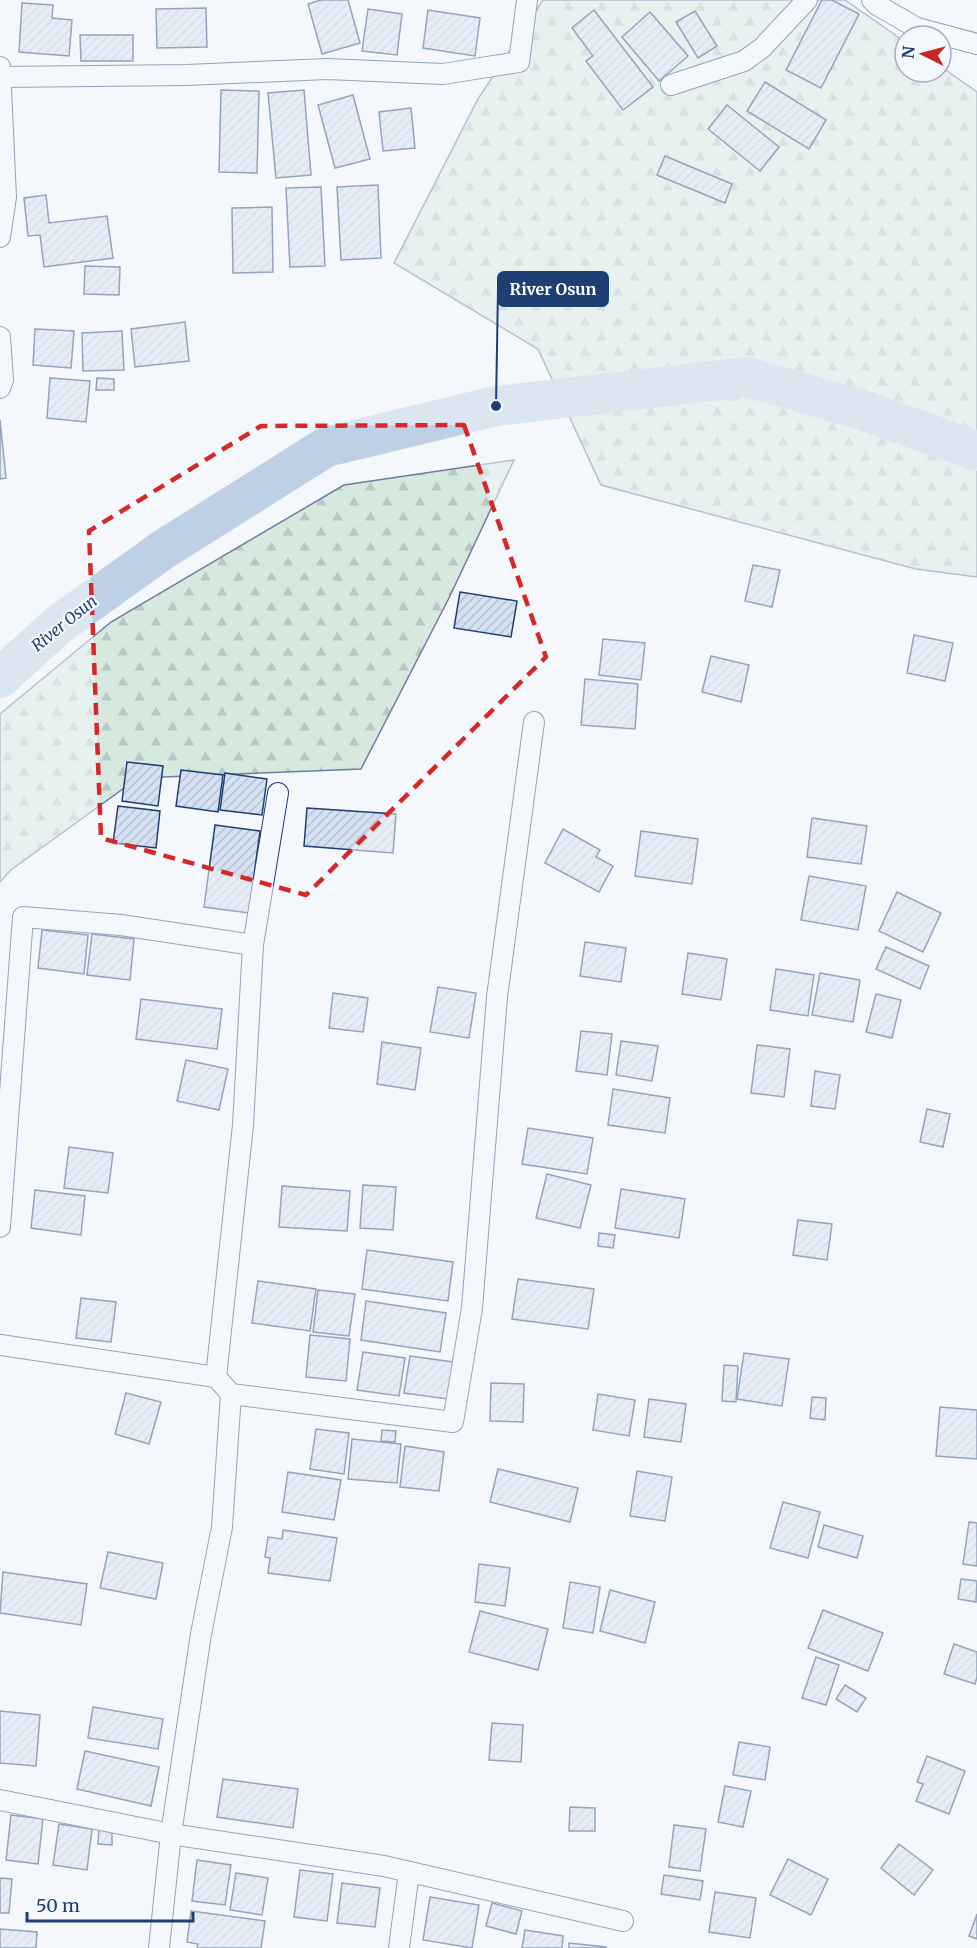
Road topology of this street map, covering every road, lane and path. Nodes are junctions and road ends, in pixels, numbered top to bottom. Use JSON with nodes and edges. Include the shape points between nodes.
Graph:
{"nodes":[{"id":1,"x":527,"y":0,"type":"edge"},
{"id":2,"x":807,"y":0,"type":"edge"},
{"id":3,"x":872,"y":0,"type":"edge"},
{"id":4,"x":977,"y":44,"type":"edge"},
{"id":5,"x":0,"y":67,"type":"edge"},
{"id":6,"x":0,"y":77,"type":"edge"},
{"id":7,"x":670,"y":85,"type":"dead end"},
{"id":8,"x":1,"y":125,"type":"edge"},
{"id":9,"x":0,"y":237,"type":"edge"},
{"id":10,"x":0,"y":337,"type":"edge"},
{"id":11,"x":0,"y":388,"type":"edge"},
{"id":12,"x":534,"y":722,"type":"dead end"},
{"id":13,"x":279,"y":793,"type":"dead end"},
{"id":14,"x":253,"y":945,"type":"junction"},
{"id":15,"x":0,"y":1227,"type":"edge"},
{"id":16,"x":0,"y":1345,"type":"edge"},
{"id":17,"x":216,"y":1377,"type":"junction"},
{"id":18,"x":231,"y":1394,"type":"junction"},
{"id":19,"x":0,"y":1800,"type":"edge"},
{"id":20,"x":171,"y":1834,"type":"junction"},
{"id":21,"x":410,"y":1872,"type":"junction"},
{"id":22,"x":623,"y":1921,"type":"dead end"},
{"id":23,"x":159,"y":1948,"type":"edge"},
{"id":24,"x":399,"y":1948,"type":"edge"}],
"edges":[{"from":1,"to":6,"type":"street","via":[[519,62],[443,74],[327,69]]},
{"from":2,"to":7,"type":"street","via":[[762,48],[744,61]]},
{"from":3,"to":4,"type":"street","via":[[916,28]]},
{"from":5,"to":6,"type":"street"},
{"from":6,"to":8,"type":"street"},
{"from":8,"to":9,"type":"street","via":[[6,197]]},
{"from":10,"to":11,"type":"street"},
{"from":12,"to":18,"type":"street","via":[[497,997],[472,1308],[453,1422]]},
{"from":13,"to":14,"type":"street"},
{"from":14,"to":15,"type":"street","via":[[121,925],[23,916]]},
{"from":14,"to":17,"type":"street","via":[[243,1125]]},
{"from":16,"to":17,"type":"street"},
{"from":17,"to":18,"type":"street"},
{"from":18,"to":20,"type":"street","via":[[222,1527],[201,1634]]},
{"from":19,"to":20,"type":"street"},
{"from":20,"to":21,"type":"street"},
{"from":20,"to":23,"type":"street"},
{"from":21,"to":22,"type":"street"},
{"from":21,"to":24,"type":"street"}]}
